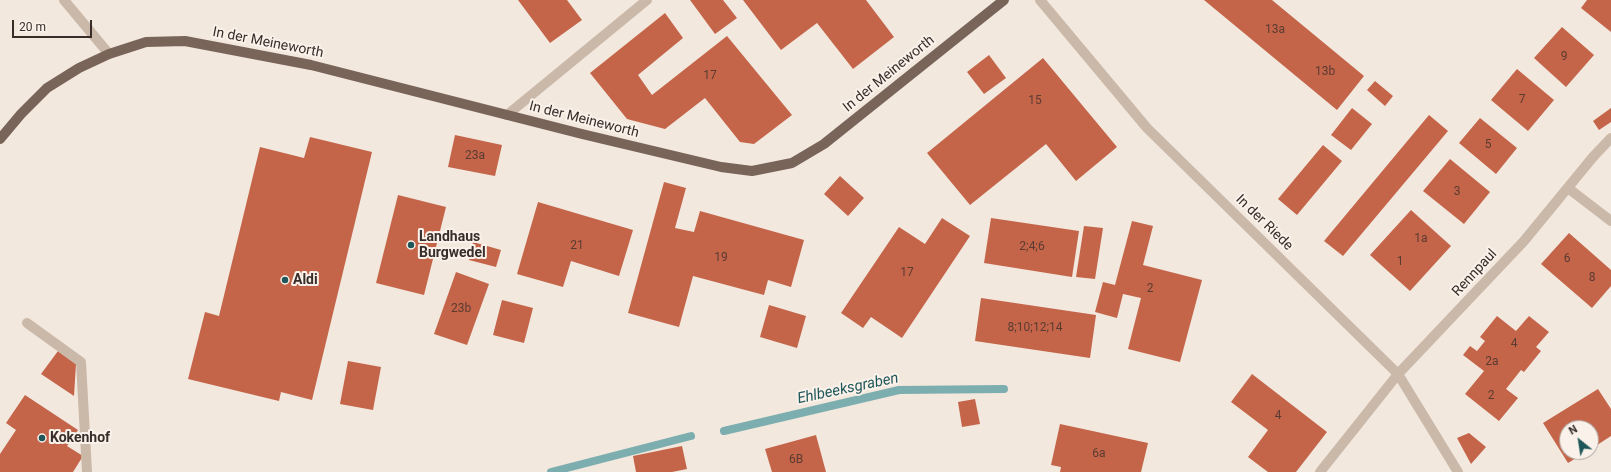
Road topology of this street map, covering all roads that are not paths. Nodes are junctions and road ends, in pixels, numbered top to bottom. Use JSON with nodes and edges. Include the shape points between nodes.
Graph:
{"nodes":[{"id":1,"x":64,"y":0,"type":"edge"},
{"id":2,"x":647,"y":0,"type":"edge"},
{"id":3,"x":1004,"y":0,"type":"edge"},
{"id":4,"x":1040,"y":0,"type":"edge"},
{"id":5,"x":109,"y":54,"type":"junction"},
{"id":6,"x":507,"y":115,"type":"junction"},
{"id":7,"x":1611,"y":138,"type":"edge"},
{"id":8,"x":0,"y":139,"type":"edge"},
{"id":9,"x":1568,"y":188,"type":"junction"},
{"id":10,"x":1611,"y":222,"type":"edge"},
{"id":11,"x":27,"y":323,"type":"dead end"},
{"id":12,"x":1398,"y":374,"type":"junction"},
{"id":13,"x":87,"y":472,"type":"edge"},
{"id":14,"x":1320,"y":472,"type":"edge"},
{"id":15,"x":1458,"y":472,"type":"edge"}],
"edges":[{"from":1,"to":5,"type":"street"},
{"from":2,"to":6,"type":"street"},
{"from":3,"to":6,"type":"main road","name":"In der Meineworth","via":[[824,144],[792,164],[752,171],[721,167]]},
{"from":4,"to":12,"type":"street","name":"In der Riede","via":[[1147,128]]},
{"from":5,"to":6,"type":"main road","name":"In der Meineworth","via":[[146,42],[185,41],[311,65]]},
{"from":5,"to":8,"type":"main road","name":"In der Meineworth","via":[[79,68],[48,88]]},
{"from":7,"to":9,"type":"street","name":"Rennpaul"},
{"from":9,"to":10,"type":"street"},
{"from":9,"to":12,"type":"street","name":"Rennpaul","via":[[1524,241]]},
{"from":11,"to":13,"type":"street","via":[[81,362]]},
{"from":12,"to":14,"type":"street","name":"Rennpaul"},
{"from":12,"to":15,"type":"street","name":"In der Riede"}]}
